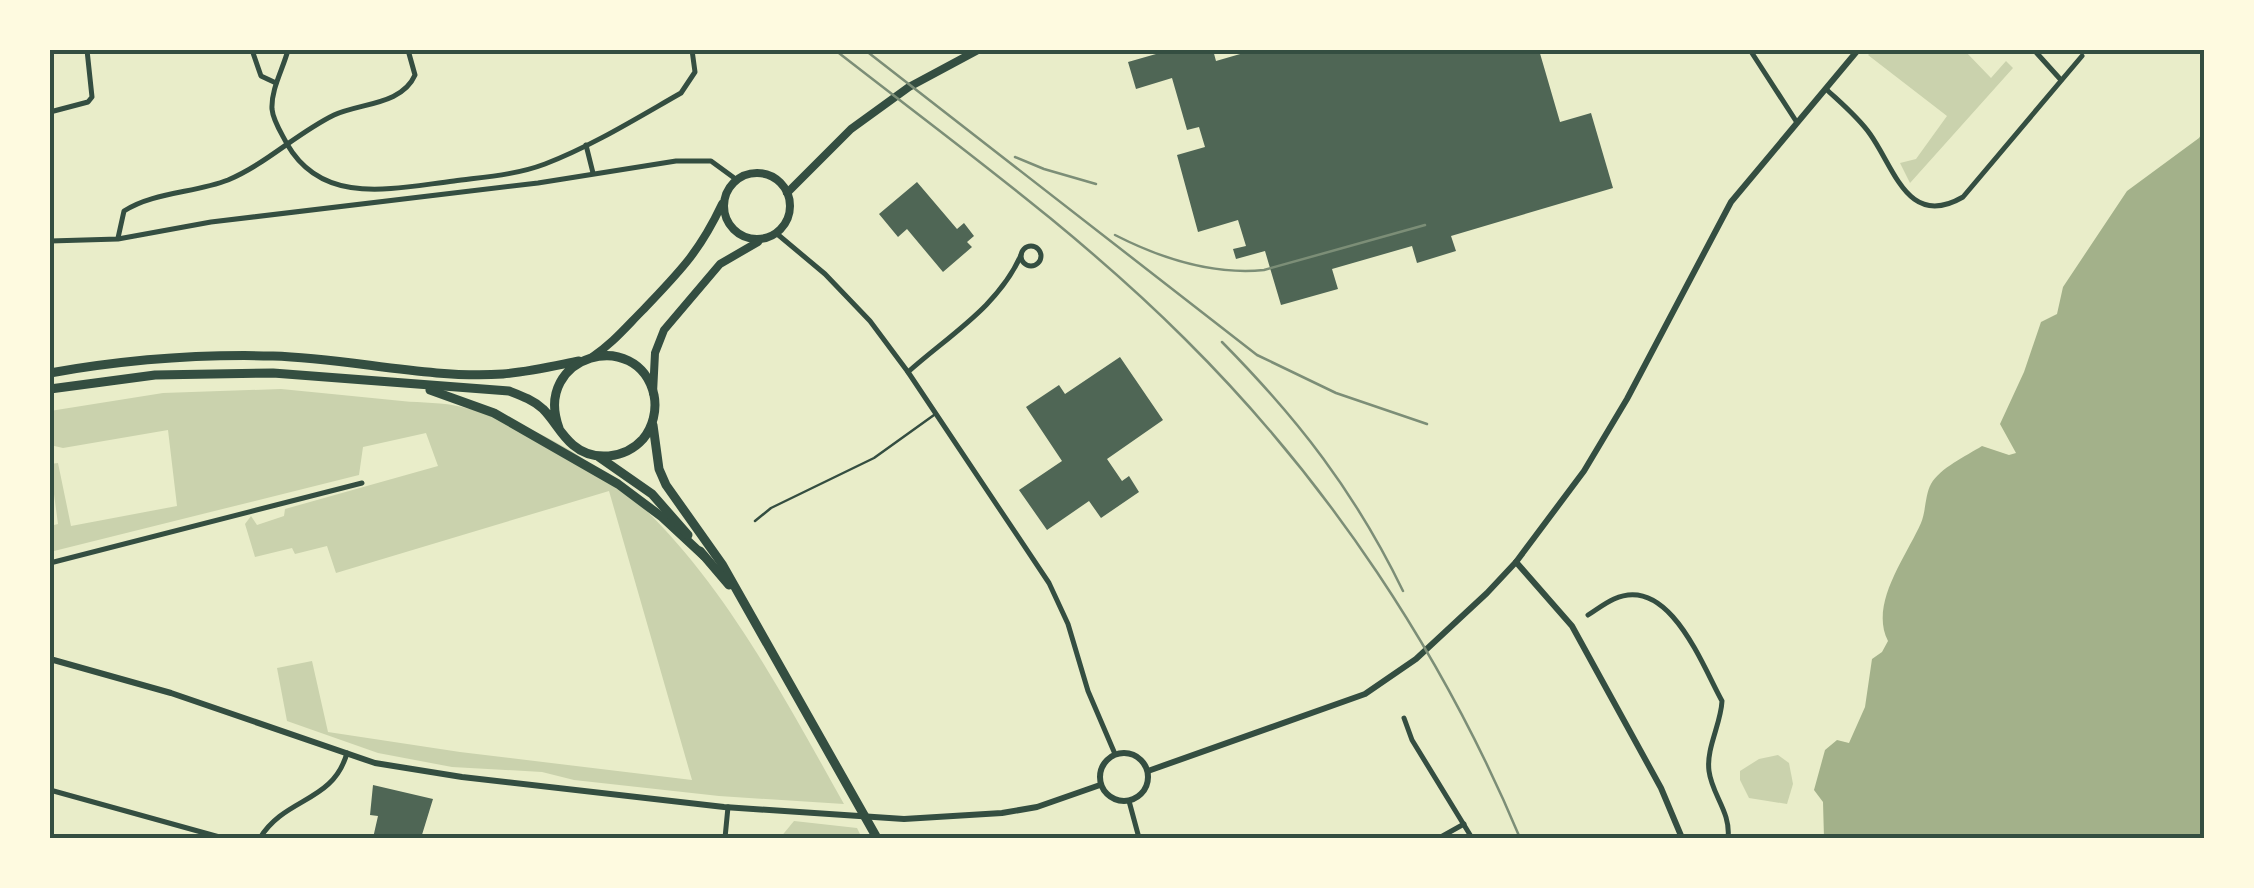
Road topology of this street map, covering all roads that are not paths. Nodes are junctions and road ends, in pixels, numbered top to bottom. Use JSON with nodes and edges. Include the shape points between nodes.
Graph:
{"nodes":[{"id":1,"x":87,"y":50,"type":"edge"},
{"id":2,"x":252,"y":50,"type":"edge"},
{"id":3,"x":288,"y":50,"type":"edge"},
{"id":4,"x":408,"y":50,"type":"edge"},
{"id":5,"x":692,"y":50,"type":"edge"},
{"id":6,"x":978,"y":50,"type":"edge"},
{"id":7,"x":1750,"y":50,"type":"edge"},
{"id":8,"x":1858,"y":50,"type":"edge"},
{"id":9,"x":2034,"y":50,"type":"edge"},
{"id":10,"x":2082,"y":56,"type":"dead end"},
{"id":11,"x":2061,"y":80,"type":"junction"},
{"id":12,"x":276,"y":83,"type":"junction"},
{"id":13,"x":1826,"y":89,"type":"junction"},
{"id":14,"x":50,"y":112,"type":"edge"},
{"id":15,"x":1796,"y":121,"type":"junction"},
{"id":16,"x":286,"y":142,"type":"junction"},
{"id":17,"x":586,"y":144,"type":"junction"},
{"id":18,"x":593,"y":174,"type":"junction"},
{"id":19,"x":737,"y":180,"type":"junction"},
{"id":20,"x":787,"y":193,"type":"junction"},
{"id":21,"x":724,"y":200,"type":"junction"},
{"id":22,"x":776,"y":234,"type":"junction"},
{"id":23,"x":118,"y":238,"type":"junction"},
{"id":24,"x":764,"y":239,"type":"junction"},
{"id":25,"x":50,"y":241,"type":"edge"},
{"id":26,"x":1021,"y":264,"type":"junction"},
{"id":27,"x":587,"y":359,"type":"junction"},
{"id":28,"x":908,"y":372,"type":"junction"},
{"id":29,"x":50,"y":373,"type":"edge"},
{"id":30,"x":413,"y":384,"type":"junction"},
{"id":31,"x":50,"y":389,"type":"edge"},
{"id":32,"x":653,"y":393,"type":"junction"},
{"id":33,"x":936,"y":414,"type":"junction"},
{"id":34,"x":652,"y":422,"type":"junction"},
{"id":35,"x":559,"y":428,"type":"junction"},
{"id":36,"x":598,"y":456,"type":"junction"},
{"id":37,"x":362,"y":483,"type":"dead end"},
{"id":38,"x":755,"y":521,"type":"dead end"},
{"id":39,"x":704,"y":556,"type":"junction"},
{"id":40,"x":50,"y":562,"type":"edge"},
{"id":41,"x":1516,"y":562,"type":"junction"},
{"id":42,"x":738,"y":594,"type":"junction"},
{"id":43,"x":1588,"y":615,"type":"dead end"},
{"id":44,"x":50,"y":659,"type":"edge"},
{"id":45,"x":1404,"y":718,"type":"dead end"},
{"id":46,"x":347,"y":754,"type":"junction"},
{"id":47,"x":1115,"y":754,"type":"junction"},
{"id":48,"x":1148,"y":771,"type":"junction"},
{"id":49,"x":1100,"y":785,"type":"junction"},
{"id":50,"x":50,"y":790,"type":"edge"},
{"id":51,"x":1129,"y":802,"type":"junction"},
{"id":52,"x":728,"y":807,"type":"junction"},
{"id":53,"x":1464,"y":824,"type":"junction"},
{"id":54,"x":223,"y":838,"type":"edge"},
{"id":55,"x":260,"y":838,"type":"edge"},
{"id":56,"x":725,"y":838,"type":"edge"},
{"id":57,"x":877,"y":838,"type":"edge"},
{"id":58,"x":1138,"y":838,"type":"edge"},
{"id":59,"x":1439,"y":838,"type":"edge"},
{"id":60,"x":1472,"y":838,"type":"edge"},
{"id":61,"x":1682,"y":838,"type":"edge"},
{"id":62,"x":1728,"y":838,"type":"edge"}],
"edges":[{"from":1,"to":14,"type":"street","via":[[92,97]]},
{"from":2,"to":12,"type":"street","via":[[261,76]]},
{"from":3,"to":12,"type":"street"},
{"from":4,"to":16,"type":"street","via":[[414,76],[406,90],[334,115]]},
{"from":5,"to":17,"type":"street","via":[[695,72],[681,93]]},
{"from":6,"to":20,"type":"main road","via":[[851,129]]},
{"from":7,"to":15,"type":"street"},
{"from":8,"to":13,"type":"street"},
{"from":9,"to":11,"type":"street"},
{"from":10,"to":11,"type":"street"},
{"from":11,"to":13,"type":"street","via":[[1963,197],[1936,207],[1912,199],[1868,131]]},
{"from":12,"to":16,"type":"street","via":[[272,111]]},
{"from":13,"to":15,"type":"street"},
{"from":15,"to":41,"type":"street","via":[[1731,202],[1608,432]]},
{"from":16,"to":17,"type":"street","via":[[316,177],[370,190],[522,170]]},
{"from":16,"to":23,"type":"street","via":[[233,178],[136,203],[124,211]]},
{"from":17,"to":18,"type":"street"},
{"from":18,"to":19,"type":"street","via":[[704,161]]},
{"from":18,"to":23,"type":"street"},
{"from":19,"to":20,"type":"main road","via":[[768,175]]},
{"from":19,"to":21,"type":"main road"},
{"from":20,"to":22,"type":"main road","via":[[789,215]]},
{"from":21,"to":24,"type":"main road","via":[[733,230]]},
{"from":21,"to":27,"type":"main road","via":[[683,270],[618,338]]},
{"from":22,"to":24,"type":"main road"},
{"from":22,"to":28,"type":"street","via":[[841,289]]},
{"from":23,"to":25,"type":"street"},
{"from":24,"to":32,"type":"main road","via":[[720,264],[668,324],[655,352]]},
{"from":26,"to":26,"type":"street","via":[[1029,246],[1040,251],[1038,263]]},
{"from":26,"to":28,"type":"street","via":[[977,315]]},
{"from":27,"to":29,"type":"highway","via":[[481,374],[220,356]]},
{"from":27,"to":32,"type":"highway","via":[[630,362]]},
{"from":27,"to":35,"type":"highway","via":[[567,372],[557,390]]},
{"from":28,"to":33,"type":"street"},
{"from":30,"to":31,"type":"highway","via":[[221,372]]},
{"from":30,"to":35,"type":"highway","via":[[509,392],[534,402]]},
{"from":30,"to":39,"type":"highway","via":[[494,413],[618,484]]},
{"from":32,"to":34,"type":"highway"},
{"from":33,"to":38,"type":"lane","via":[[874,458]]},
{"from":33,"to":47,"type":"street","via":[[1060,603]]},
{"from":34,"to":36,"type":"highway","via":[[635,446]]},
{"from":34,"to":42,"type":"highway","via":[[666,485]]},
{"from":35,"to":36,"type":"highway","via":[[571,444]]},
{"from":36,"to":39,"type":"highway","via":[[652,494]]},
{"from":37,"to":40,"type":"street"},
{"from":39,"to":42,"type":"highway"},
{"from":41,"to":48,"type":"street","via":[[1446,633],[1380,686]]},
{"from":41,"to":61,"type":"street","via":[[1558,607],[1595,665]]},
{"from":42,"to":57,"type":"highway"},
{"from":43,"to":62,"type":"street","via":[[1634,594],[1650,597],[1675,617],[1722,701],[1708,762]]},
{"from":44,"to":46,"type":"street"},
{"from":45,"to":53,"type":"street"},
{"from":46,"to":52,"type":"street","via":[[440,774]]},
{"from":46,"to":55,"type":"street","via":[[332,784],[280,814]]},
{"from":47,"to":48,"type":"street","via":[[1136,756]]},
{"from":47,"to":49,"type":"street","via":[[1102,766]]},
{"from":48,"to":51,"type":"street","via":[[1145,790]]},
{"from":49,"to":51,"type":"street","via":[[1110,798]]},
{"from":49,"to":52,"type":"street","via":[[1002,813],[904,819]]},
{"from":50,"to":54,"type":"street"},
{"from":51,"to":58,"type":"street"},
{"from":52,"to":56,"type":"street"},
{"from":53,"to":59,"type":"street"},
{"from":53,"to":60,"type":"street"}]}
